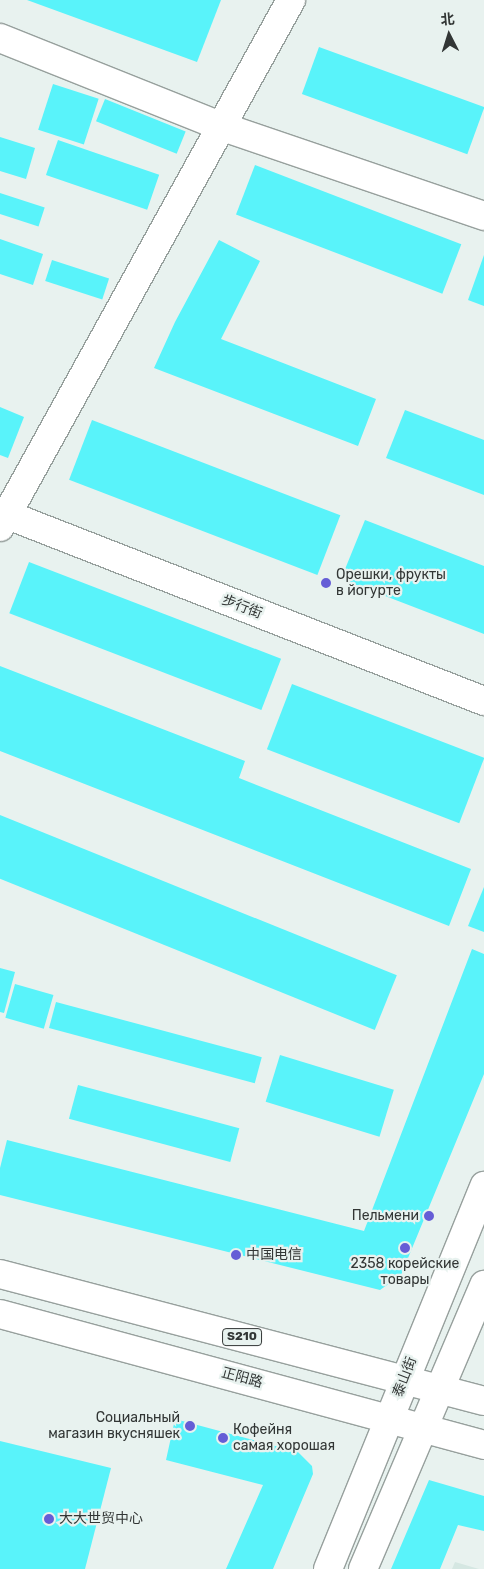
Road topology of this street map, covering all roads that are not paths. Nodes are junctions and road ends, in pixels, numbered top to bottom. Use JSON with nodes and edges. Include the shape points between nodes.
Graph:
{"nodes":[{"id":1,"x":291,"y":0,"type":"edge"},
{"id":2,"x":0,"y":38,"type":"edge"},
{"id":3,"x":222,"y":127,"type":"junction"},
{"id":4,"x":484,"y":216,"type":"edge"},
{"id":5,"x":2,"y":518,"type":"edge"},
{"id":6,"x":484,"y":701,"type":"edge"},
{"id":7,"x":484,"y":1186,"type":"edge"},
{"id":8,"x":0,"y":1274,"type":"edge"},
{"id":9,"x":484,"y":1285,"type":"edge"},
{"id":10,"x":0,"y":1314,"type":"edge"},
{"id":11,"x":404,"y":1380,"type":"junction"},
{"id":12,"x":440,"y":1389,"type":"junction"},
{"id":13,"x":484,"y":1401,"type":"edge"},
{"id":14,"x":390,"y":1418,"type":"junction"},
{"id":15,"x":424,"y":1428,"type":"junction"},
{"id":16,"x":484,"y":1445,"type":"edge"},
{"id":17,"x":328,"y":1569,"type":"edge"},
{"id":18,"x":363,"y":1569,"type":"edge"}],
"edges":[{"from":1,"to":3,"type":"main road"},
{"from":2,"to":3,"type":"main road"},
{"from":3,"to":4,"type":"main road"},
{"from":3,"to":5,"type":"main road"},
{"from":5,"to":6,"type":"main road","name":"步行街"},
{"from":7,"to":11,"type":"main road","name":"泰山街"},
{"from":8,"to":11,"type":"main road","number":"S210"},
{"from":9,"to":12,"type":"main road"},
{"from":10,"to":14,"type":"main road","name":"正阳路"},
{"from":11,"to":12,"type":"main road","number":"S210"},
{"from":11,"to":14,"type":"main road","name":"泰山街"},
{"from":12,"to":13,"type":"main road","number":"S210"},
{"from":12,"to":15,"type":"main road"},
{"from":14,"to":15,"type":"main road","name":"正阳路"},
{"from":14,"to":17,"type":"main road","name":"泰山街"},
{"from":15,"to":16,"type":"main road","name":"正阳路"},
{"from":15,"to":18,"type":"main road"}]}
